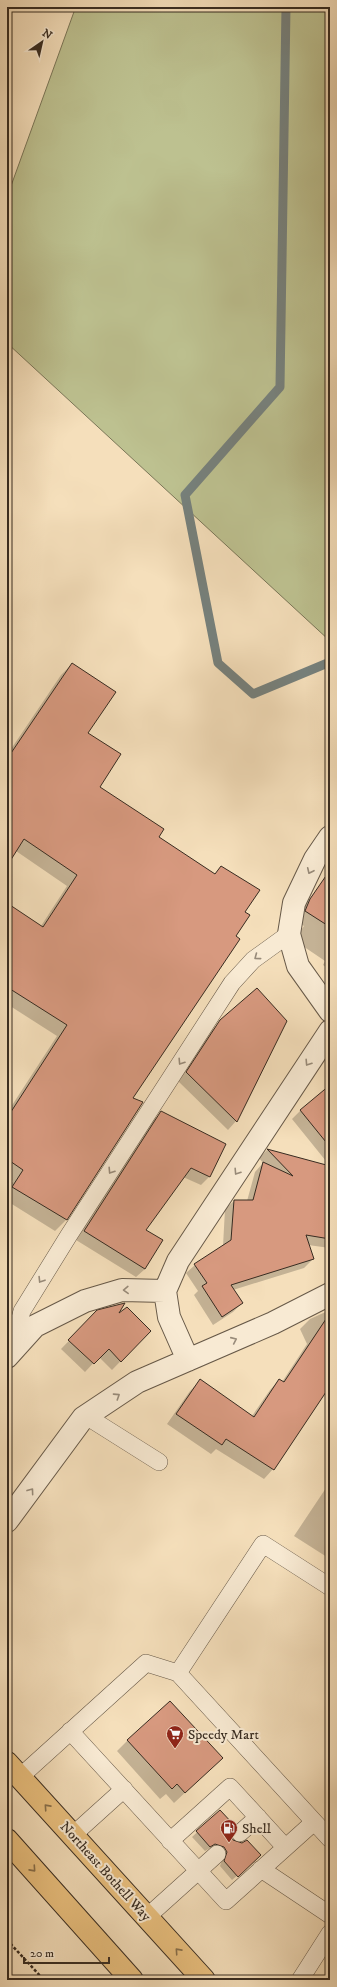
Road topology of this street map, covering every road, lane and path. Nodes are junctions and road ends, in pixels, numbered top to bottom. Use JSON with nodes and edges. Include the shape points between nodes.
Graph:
{"nodes":[{"id":1,"x":330,"y":837,"type":"edge"},
{"id":2,"x":289,"y":934,"type":"junction"},
{"id":3,"x":330,"y":1010,"type":"edge"},
{"id":4,"x":330,"y":1031,"type":"edge"},
{"id":5,"x":165,"y":1291,"type":"junction"},
{"id":6,"x":330,"y":1294,"type":"edge"},
{"id":7,"x":13,"y":1350,"type":"edge"},
{"id":8,"x":188,"y":1360,"type":"junction"},
{"id":9,"x":86,"y":1416,"type":"junction"},
{"id":10,"x":158,"y":1462,"type":"dead end"},
{"id":11,"x":7,"y":1521,"type":"edge"},
{"id":12,"x":330,"y":1588,"type":"edge"},
{"id":13,"x":178,"y":1673,"type":"junction"},
{"id":14,"x":70,"y":1731,"type":"junction"},
{"id":15,"x":14,"y":1770,"type":"edge"},
{"id":16,"x":124,"y":1789,"type":"junction"},
{"id":17,"x":258,"y":1817,"type":"junction"},
{"id":18,"x":314,"y":1822,"type":"junction"},
{"id":19,"x":240,"y":1833,"type":"dead end"},
{"id":20,"x":73,"y":1836,"type":"junction"},
{"id":21,"x":330,"y":1839,"type":"edge"},
{"id":22,"x":7,"y":1840,"type":"edge"},
{"id":23,"x":170,"y":1841,"type":"junction"},
{"id":24,"x":285,"y":1847,"type":"junction"},
{"id":25,"x":217,"y":1854,"type":"dead end"},
{"id":26,"x":261,"y":1869,"type":"junction"},
{"id":27,"x":198,"y":1871,"type":"junction"},
{"id":28,"x":330,"y":1915,"type":"edge"},
{"id":29,"x":147,"y":1917,"type":"junction"},
{"id":30,"x":330,"y":1933,"type":"edge"},
{"id":31,"x":7,"y":1940,"type":"edge"},
{"id":32,"x":44,"y":1980,"type":"edge"},
{"id":33,"x":132,"y":1980,"type":"edge"},
{"id":34,"x":204,"y":1980,"type":"edge"},
{"id":35,"x":300,"y":1980,"type":"edge"}],
"edges":[{"from":1,"to":2,"type":"street","one_way":true,"via":[[315,859],[294,903]]},
{"from":2,"to":3,"type":"street","via":[[298,966]]},
{"from":2,"to":7,"type":"lane","one_way":true,"via":[[253,960],[232,984],[22,1311]]},
{"from":4,"to":5,"type":"street","one_way":true,"via":[[178,1262]]},
{"from":5,"to":7,"type":"street","one_way":true,"via":[[122,1290],[84,1301],[35,1326]]},
{"from":5,"to":8,"type":"street","via":[[169,1317]]},
{"from":8,"to":6,"type":"street","one_way":true,"via":[[273,1323]]},
{"from":9,"to":8,"type":"street","one_way":true,"via":[[137,1382]]},
{"from":9,"to":10,"type":"lane"},
{"from":11,"to":9,"type":"street","one_way":true},
{"from":12,"to":13,"type":"lane","via":[[263,1544]]},
{"from":13,"to":14,"type":"lane","via":[[146,1663]]},
{"from":13,"to":18,"type":"lane"},
{"from":14,"to":15,"type":"lane"},
{"from":14,"to":16,"type":"lane"},
{"from":20,"to":15,"type":"main road","name":"Northeast Bothell Way","one_way":true},
{"from":16,"to":20,"type":"lane"},
{"from":16,"to":23,"type":"lane"},
{"from":17,"to":19,"type":"lane"},
{"from":17,"to":23,"type":"lane","via":[[230,1787]]},
{"from":17,"to":24,"type":"lane"},
{"from":18,"to":21,"type":"lane"},
{"from":18,"to":24,"type":"lane"},
{"from":20,"to":29,"type":"main road","name":"Northeast Bothell Way"},
{"from":22,"to":33,"type":"main road","one_way":true},
{"from":23,"to":27,"type":"lane"},
{"from":24,"to":26,"type":"lane"},
{"from":25,"to":27,"type":"lane"},
{"from":26,"to":27,"type":"lane","via":[[226,1901]]},
{"from":26,"to":28,"type":"lane"},
{"from":27,"to":29,"type":"lane"},
{"from":34,"to":29,"type":"main road","name":"Northeast Bothell Way","one_way":true},
{"from":30,"to":35,"type":"lane"},
{"from":31,"to":32,"type":"path"}]}
